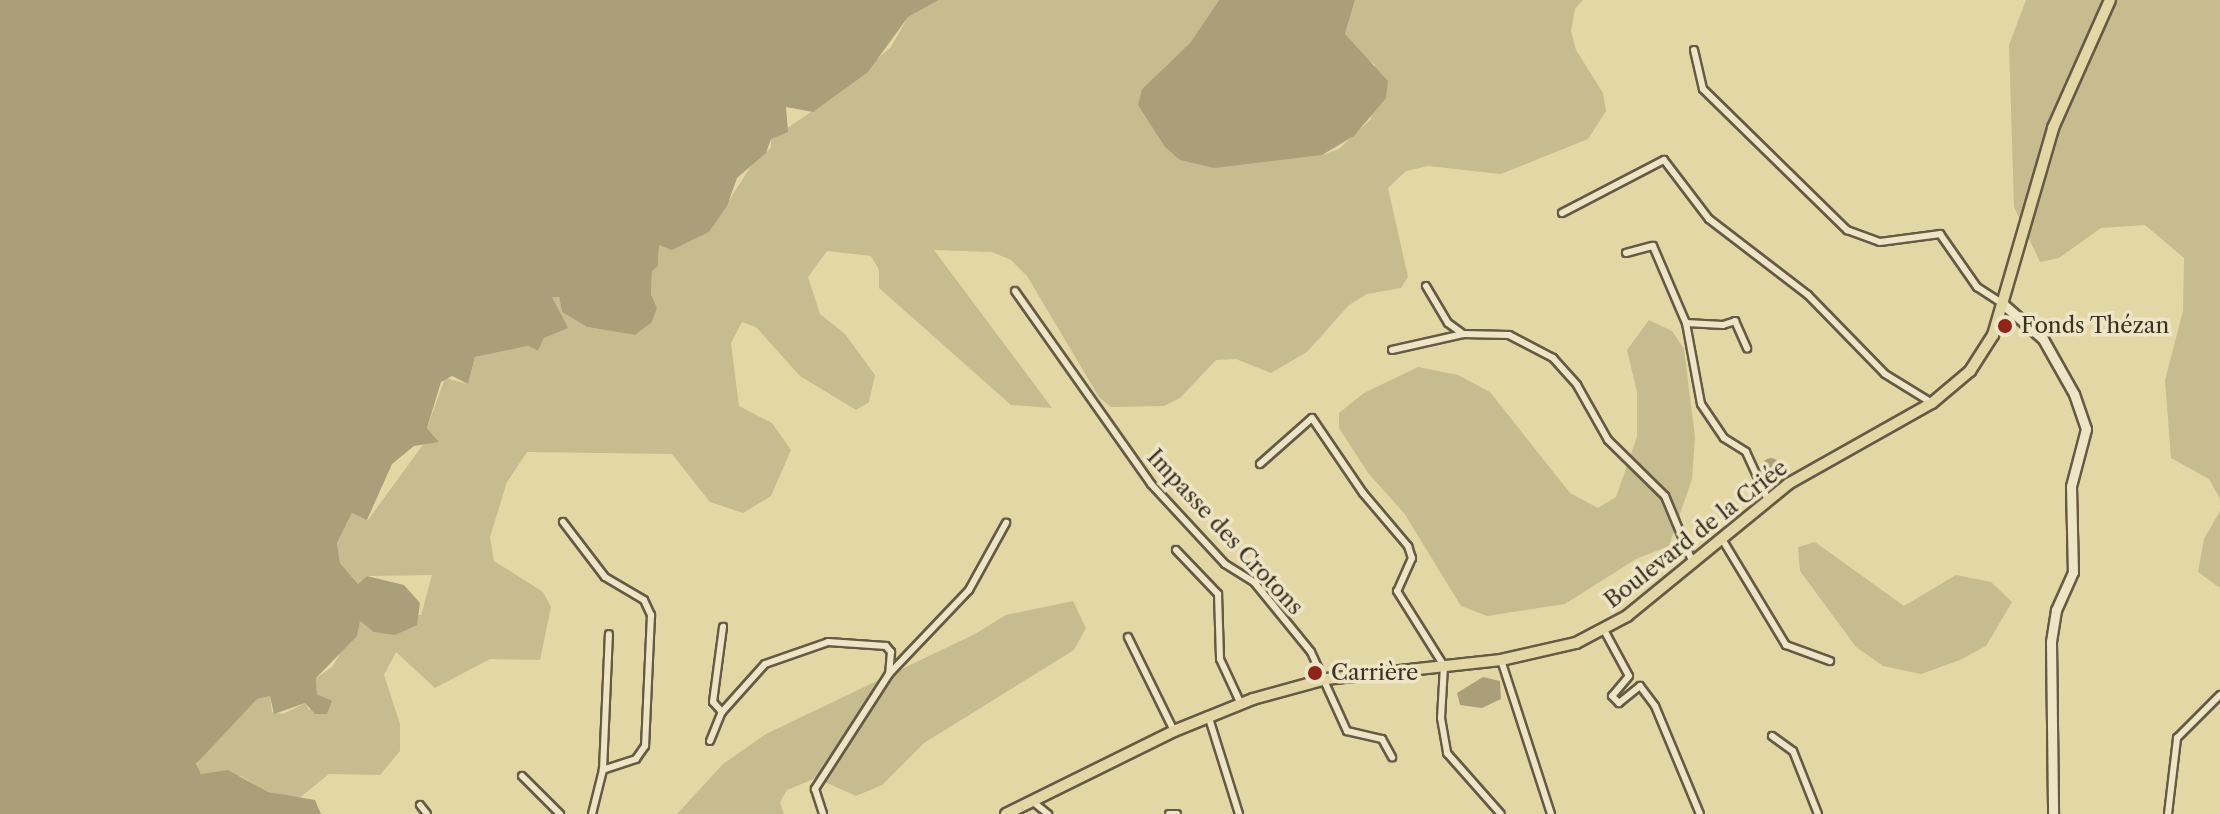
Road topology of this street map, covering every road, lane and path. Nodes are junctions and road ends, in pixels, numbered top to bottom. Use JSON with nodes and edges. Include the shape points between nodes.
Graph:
{"nodes":[{"id":1,"x":2110,"y":0,"type":"edge"},
{"id":2,"x":1694,"y":50,"type":"dead end"},
{"id":3,"x":1562,"y":213,"type":"dead end"},
{"id":4,"x":1626,"y":253,"type":"dead end"},
{"id":5,"x":1426,"y":286,"type":"dead end"},
{"id":6,"x":1015,"y":291,"type":"dead end"},
{"id":7,"x":2003,"y":304,"type":"junction"},
{"id":8,"x":1686,"y":323,"type":"junction"},
{"id":9,"x":1463,"y":334,"type":"junction"},
{"id":10,"x":1747,"y":348,"type":"dead end"},
{"id":11,"x":1392,"y":350,"type":"dead end"},
{"id":12,"x":1932,"y":403,"type":"junction"},
{"id":13,"x":1260,"y":464,"type":"dead end"},
{"id":14,"x":1768,"y":500,"type":"junction"},
{"id":15,"x":563,"y":522,"type":"dead end"},
{"id":16,"x":1006,"y":523,"type":"dead end"},
{"id":17,"x":1722,"y":539,"type":"junction"},
{"id":18,"x":1176,"y":550,"type":"dead end"},
{"id":19,"x":1694,"y":565,"type":"junction"},
{"id":20,"x":723,"y":627,"type":"dead end"},
{"id":21,"x":1604,"y":630,"type":"junction"},
{"id":22,"x":609,"y":634,"type":"dead end"},
{"id":23,"x":1128,"y":637,"type":"dead end"},
{"id":24,"x":1501,"y":660,"type":"junction"},
{"id":25,"x":1830,"y":661,"type":"dead end"},
{"id":26,"x":1444,"y":666,"type":"junction"},
{"id":27,"x":889,"y":674,"type":"junction"},
{"id":28,"x":1326,"y":679,"type":"junction"},
{"id":29,"x":2220,"y":695,"type":"edge"},
{"id":30,"x":1240,"y":702,"type":"junction"},
{"id":31,"x":722,"y":712,"type":"junction"},
{"id":32,"x":1208,"y":715,"type":"junction"},
{"id":33,"x":1174,"y":731,"type":"junction"},
{"id":34,"x":1772,"y":736,"type":"dead end"},
{"id":35,"x":710,"y":741,"type":"dead end"},
{"id":36,"x":1392,"y":757,"type":"dead end"},
{"id":37,"x":603,"y":770,"type":"junction"},
{"id":38,"x":522,"y":776,"type":"dead end"},
{"id":39,"x":1032,"y":801,"type":"junction"},
{"id":40,"x":420,"y":805,"type":"dead end"},
{"id":41,"x":427,"y":814,"type":"edge"},
{"id":42,"x":560,"y":814,"type":"edge"},
{"id":43,"x":592,"y":814,"type":"edge"},
{"id":44,"x":823,"y":814,"type":"edge"},
{"id":45,"x":1006,"y":814,"type":"edge"},
{"id":46,"x":1048,"y":814,"type":"edge"},
{"id":47,"x":1169,"y":814,"type":"edge"},
{"id":48,"x":1177,"y":814,"type":"edge"},
{"id":49,"x":1239,"y":814,"type":"edge"},
{"id":50,"x":1501,"y":814,"type":"edge"},
{"id":51,"x":1551,"y":814,"type":"edge"},
{"id":52,"x":1700,"y":814,"type":"edge"},
{"id":53,"x":1818,"y":814,"type":"edge"},
{"id":54,"x":2053,"y":814,"type":"edge"},
{"id":55,"x":2168,"y":814,"type":"edge"}],
"edges":[{"from":1,"to":7,"type":"main road","name":"Boulevard de la Criée","via":[[2057,116]]},
{"from":2,"to":7,"type":"street","via":[[1703,89],[1847,230],[1880,242],[1940,234],[1977,287]]},
{"from":3,"to":12,"type":"street","via":[[1664,160],[1709,219],[1808,295],[1885,374]]},
{"from":4,"to":8,"type":"street","via":[[1653,246]]},
{"from":5,"to":9,"type":"street","via":[[1448,323]]},
{"from":6,"to":28,"type":"street","name":"Impasse des Crotons","via":[[1151,484],[1225,564],[1254,582],[1311,652]]},
{"from":7,"to":12,"type":"main road","name":"Boulevard de la Criée","via":[[1983,353]]},
{"from":7,"to":54,"type":"street","via":[[2043,339],[2074,394],[2086,429],[2071,486],[2073,572],[2056,610],[2051,642]]},
{"from":8,"to":10,"type":"street","via":[[1735,321]]},
{"from":8,"to":14,"type":"street","via":[[1701,404],[1724,438],[1746,452]]},
{"from":9,"to":11,"type":"street"},
{"from":9,"to":19,"type":"street","via":[[1509,335],[1553,358],[1577,385],[1608,440],[1665,496]]},
{"from":12,"to":14,"type":"main road","name":"Boulevard de la Criée"},
{"from":13,"to":26,"type":"street","via":[[1312,418],[1363,493],[1408,546],[1412,558],[1397,591]]},
{"from":14,"to":17,"type":"main road","name":"Boulevard de la Criée"},
{"from":15,"to":37,"type":"street","via":[[605,577],[644,600],[651,615],[645,746],[636,759]]},
{"from":16,"to":27,"type":"street","via":[[969,590]]},
{"from":17,"to":19,"type":"main road","name":"Boulevard de la Criée"},
{"from":17,"to":25,"type":"street","via":[[1786,645]]},
{"from":18,"to":30,"type":"street","via":[[1218,594],[1220,659]]},
{"from":19,"to":21,"type":"main road","name":"Boulevard de la Criée"},
{"from":20,"to":31,"type":"street","via":[[713,702]]},
{"from":21,"to":24,"type":"main road","name":"Boulevard de la Criée","via":[[1576,643]]},
{"from":21,"to":52,"type":"street","via":[[1629,676],[1612,696],[1619,703],[1640,686],[1655,706]]},
{"from":22,"to":37,"type":"street"},
{"from":23,"to":33,"type":"street"},
{"from":24,"to":26,"type":"main road","name":"Boulevard de la Criée"},
{"from":24,"to":51,"type":"street"},
{"from":26,"to":28,"type":"main road","name":"Boulevard de la Criée"},
{"from":26,"to":50,"type":"street","via":[[1441,718],[1447,753]]},
{"from":27,"to":31,"type":"street","via":[[891,652],[886,646],[828,642],[765,664]]},
{"from":27,"to":44,"type":"street","via":[[815,789]]},
{"from":28,"to":30,"type":"main road","name":"Boulevard de la Criée"},
{"from":28,"to":36,"type":"street","name":"Impasse des Crotons","via":[[1347,731],[1382,739]]},
{"from":29,"to":55,"type":"street","via":[[2177,738]]},
{"from":30,"to":32,"type":"main road","name":"Boulevard de la Criée"},
{"from":31,"to":35,"type":"street"},
{"from":32,"to":33,"type":"main road","name":"Boulevard de la Criée"},
{"from":32,"to":49,"type":"street"},
{"from":33,"to":39,"type":"main road","name":"Boulevard de la Criée"},
{"from":34,"to":53,"type":"street","via":[[1793,751]]},
{"from":37,"to":43,"type":"street"},
{"from":38,"to":42,"type":"street"},
{"from":39,"to":45,"type":"main road","name":"Boulevard de la Criée"},
{"from":39,"to":46,"type":"street"},
{"from":40,"to":41,"type":"street"},
{"from":47,"to":48,"type":"street"}]}
